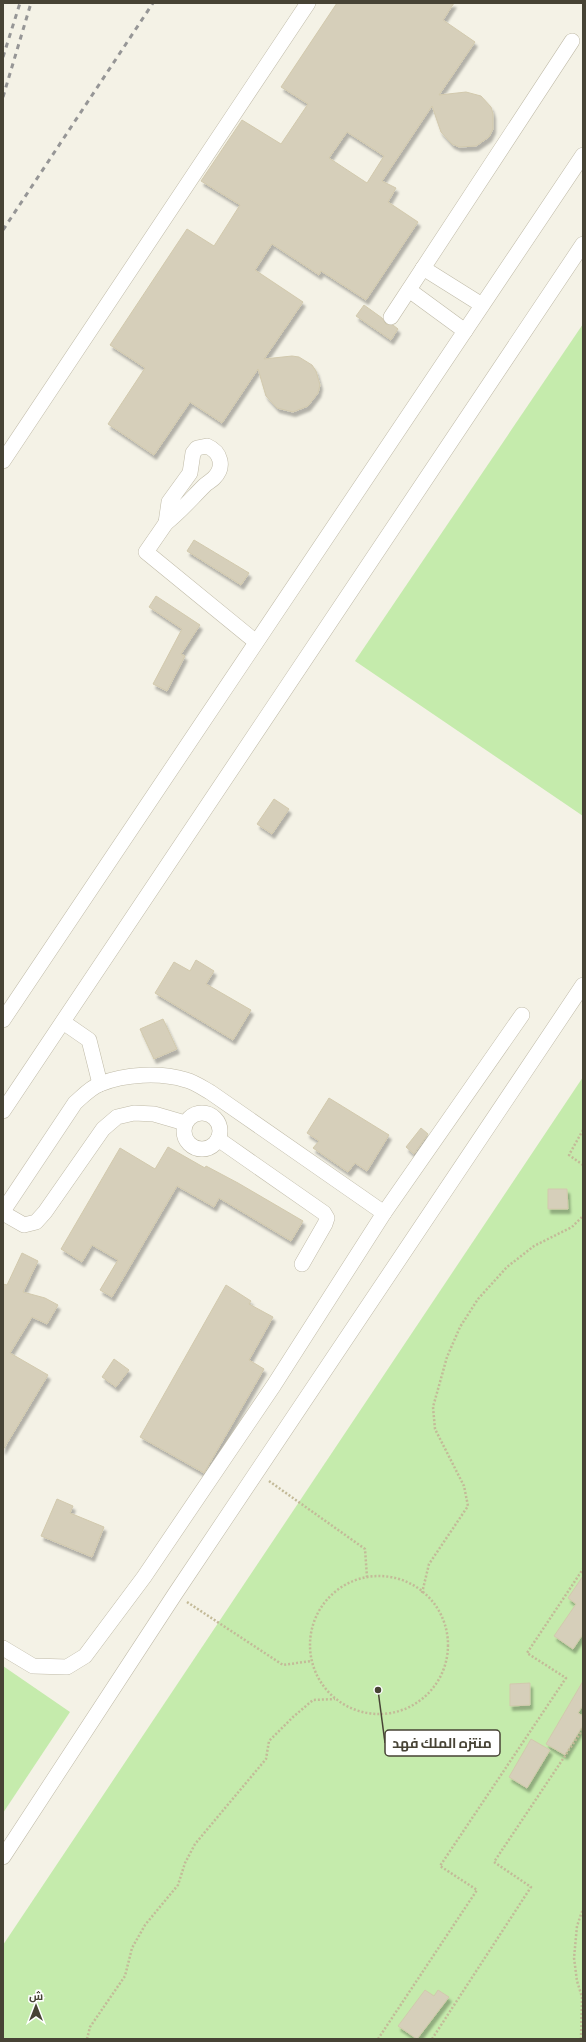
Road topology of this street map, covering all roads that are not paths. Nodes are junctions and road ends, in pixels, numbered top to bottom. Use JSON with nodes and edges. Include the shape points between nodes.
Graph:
{"nodes":[{"id":1,"x":308,"y":3,"type":"edge"},
{"id":2,"x":572,"y":41,"type":"dead end"},
{"id":3,"x":583,"y":155,"type":"edge"},
{"id":4,"x":583,"y":244,"type":"edge"},
{"id":5,"x":423,"y":268,"type":"junction"},
{"id":6,"x":409,"y":290,"type":"junction"},
{"id":7,"x":482,"y":305,"type":"junction"},
{"id":8,"x":391,"y":317,"type":"dead end"},
{"id":9,"x":465,"y":331,"type":"junction"},
{"id":10,"x":3,"y":461,"type":"edge"},
{"id":11,"x":166,"y":523,"type":"junction"},
{"id":12,"x":256,"y":642,"type":"junction"},
{"id":13,"x":583,"y":985,"type":"edge"},
{"id":14,"x":522,"y":1015,"type":"dead end"},
{"id":15,"x":3,"y":1020,"type":"edge"},
{"id":16,"x":63,"y":1022,"type":"junction"},
{"id":17,"x":100,"y":1084,"type":"junction"},
{"id":18,"x":3,"y":1111,"type":"edge"},
{"id":19,"x":184,"y":1122,"type":"junction"},
{"id":20,"x":218,"y":1139,"type":"junction"},
{"id":21,"x":3,"y":1212,"type":"edge"},
{"id":22,"x":384,"y":1213,"type":"junction"},
{"id":23,"x":302,"y":1264,"type":"dead end"},
{"id":24,"x":3,"y":1648,"type":"edge"},
{"id":25,"x":3,"y":1857,"type":"edge"}],
"edges":[{"from":1,"to":10,"type":"street"},
{"from":2,"to":5,"type":"street"},
{"from":3,"to":7,"type":"street"},
{"from":4,"to":16,"type":"street"},
{"from":5,"to":6,"type":"street"},
{"from":5,"to":7,"type":"street"},
{"from":6,"to":8,"type":"street"},
{"from":6,"to":9,"type":"street"},
{"from":7,"to":9,"type":"street"},
{"from":9,"to":12,"type":"street"},
{"from":11,"to":11,"type":"street","via":[[219,472],[219,455],[213,449],[207,446],[193,452],[190,473],[170,502]]},
{"from":11,"to":12,"type":"street","via":[[146,552]]},
{"from":12,"to":15,"type":"street"},
{"from":13,"to":25,"type":"street","via":[[175,1594]]},
{"from":14,"to":22,"type":"street"},
{"from":16,"to":17,"type":"street","via":[[89,1040]]},
{"from":16,"to":18,"type":"street"},
{"from":17,"to":21,"type":"street","via":[[75,1103]]},
{"from":17,"to":22,"type":"street","via":[[128,1077],[155,1075],[186,1080],[210,1092]]},
{"from":19,"to":20,"type":"street","via":[[185,1139],[190,1145],[206,1149]]},
{"from":19,"to":20,"type":"street","via":[[198,1112],[206,1112],[218,1122]]},
{"from":19,"to":21,"type":"street","via":[[154,1114],[134,1113],[117,1117],[103,1130],[36,1222],[24,1225]]},
{"from":20,"to":23,"type":"street","via":[[324,1213],[325,1224]]},
{"from":22,"to":24,"type":"street","via":[[274,1385],[144,1577],[85,1656],[66,1667],[33,1666]]}]}
